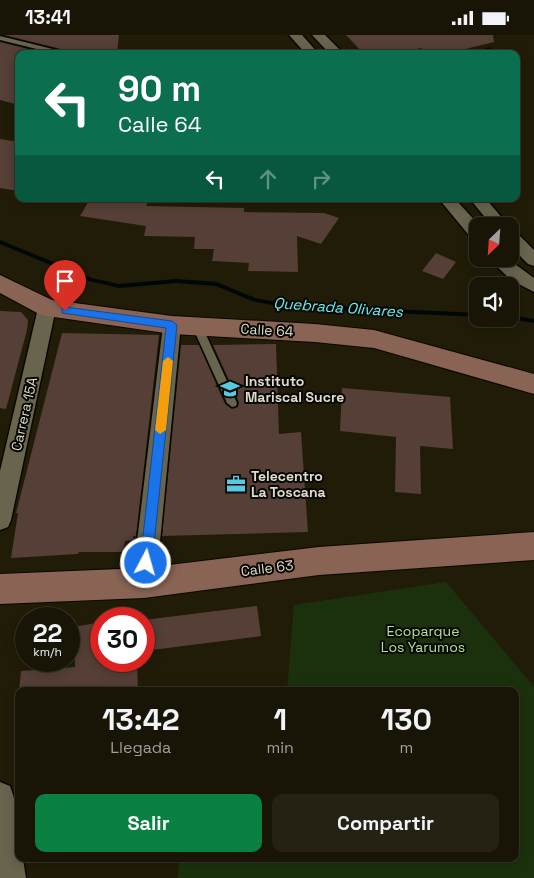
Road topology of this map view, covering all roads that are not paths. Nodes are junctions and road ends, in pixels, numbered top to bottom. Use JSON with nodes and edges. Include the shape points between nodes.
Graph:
{"nodes":[{"id":1,"x":295,"y":35,"type":"edge"},
{"id":2,"x":318,"y":35,"type":"edge"},
{"id":3,"x":0,"y":38,"type":"edge"},
{"id":4,"x":50,"y":50,"type":"edge"},
{"id":5,"x":310,"y":50,"type":"edge"},
{"id":6,"x":334,"y":50,"type":"edge"},
{"id":7,"x":450,"y":202,"type":"edge"},
{"id":8,"x":481,"y":202,"type":"edge"},
{"id":9,"x":493,"y":217,"type":"edge"},
{"id":10,"x":469,"y":224,"type":"edge"},
{"id":11,"x":519,"y":245,"type":"edge"},
{"id":12,"x":534,"y":260,"type":"edge"},
{"id":13,"x":506,"y":267,"type":"edge"},
{"id":14,"x":0,"y":283,"type":"edge"},
{"id":15,"x":534,"y":286,"type":"edge"},
{"id":16,"x":47,"y":308,"type":"junction"},
{"id":17,"x":172,"y":325,"type":"junction"},
{"id":18,"x":196,"y":326,"type":"junction"},
{"id":19,"x":534,"y":384,"type":"edge"},
{"id":20,"x":232,"y":403,"type":"dead end"},
{"id":21,"x":0,"y":520,"type":"edge"},
{"id":22,"x":534,"y":546,"type":"edge"},
{"id":23,"x":144,"y":583,"type":"junction"},
{"id":24,"x":0,"y":589,"type":"edge"},
{"id":25,"x":0,"y":796,"type":"edge"},
{"id":26,"x":11,"y":878,"type":"edge"}],
"edges":[{"from":1,"to":5,"type":"street"},
{"from":2,"to":6,"type":"street"},
{"from":3,"to":4,"type":"lane"},
{"from":7,"to":10,"type":"street"},
{"from":8,"to":9,"type":"street"},
{"from":11,"to":12,"type":"street"},
{"from":13,"to":15,"type":"street"},
{"from":14,"to":16,"type":"street","name":"Calle 64"},
{"from":16,"to":17,"type":"street","name":"Calle 64"},
{"from":16,"to":21,"type":"street","name":"Carrera 15A"},
{"from":17,"to":18,"type":"street","name":"Calle 64"},
{"from":17,"to":23,"type":"street"},
{"from":18,"to":19,"type":"street","name":"Calle 64","via":[[374,339]]},
{"from":18,"to":20,"type":"lane"},
{"from":22,"to":23,"type":"street","name":"Calle 63","via":[[319,561]]},
{"from":23,"to":24,"type":"street","name":"Calle 63"},
{"from":25,"to":26,"type":"street"}]}
